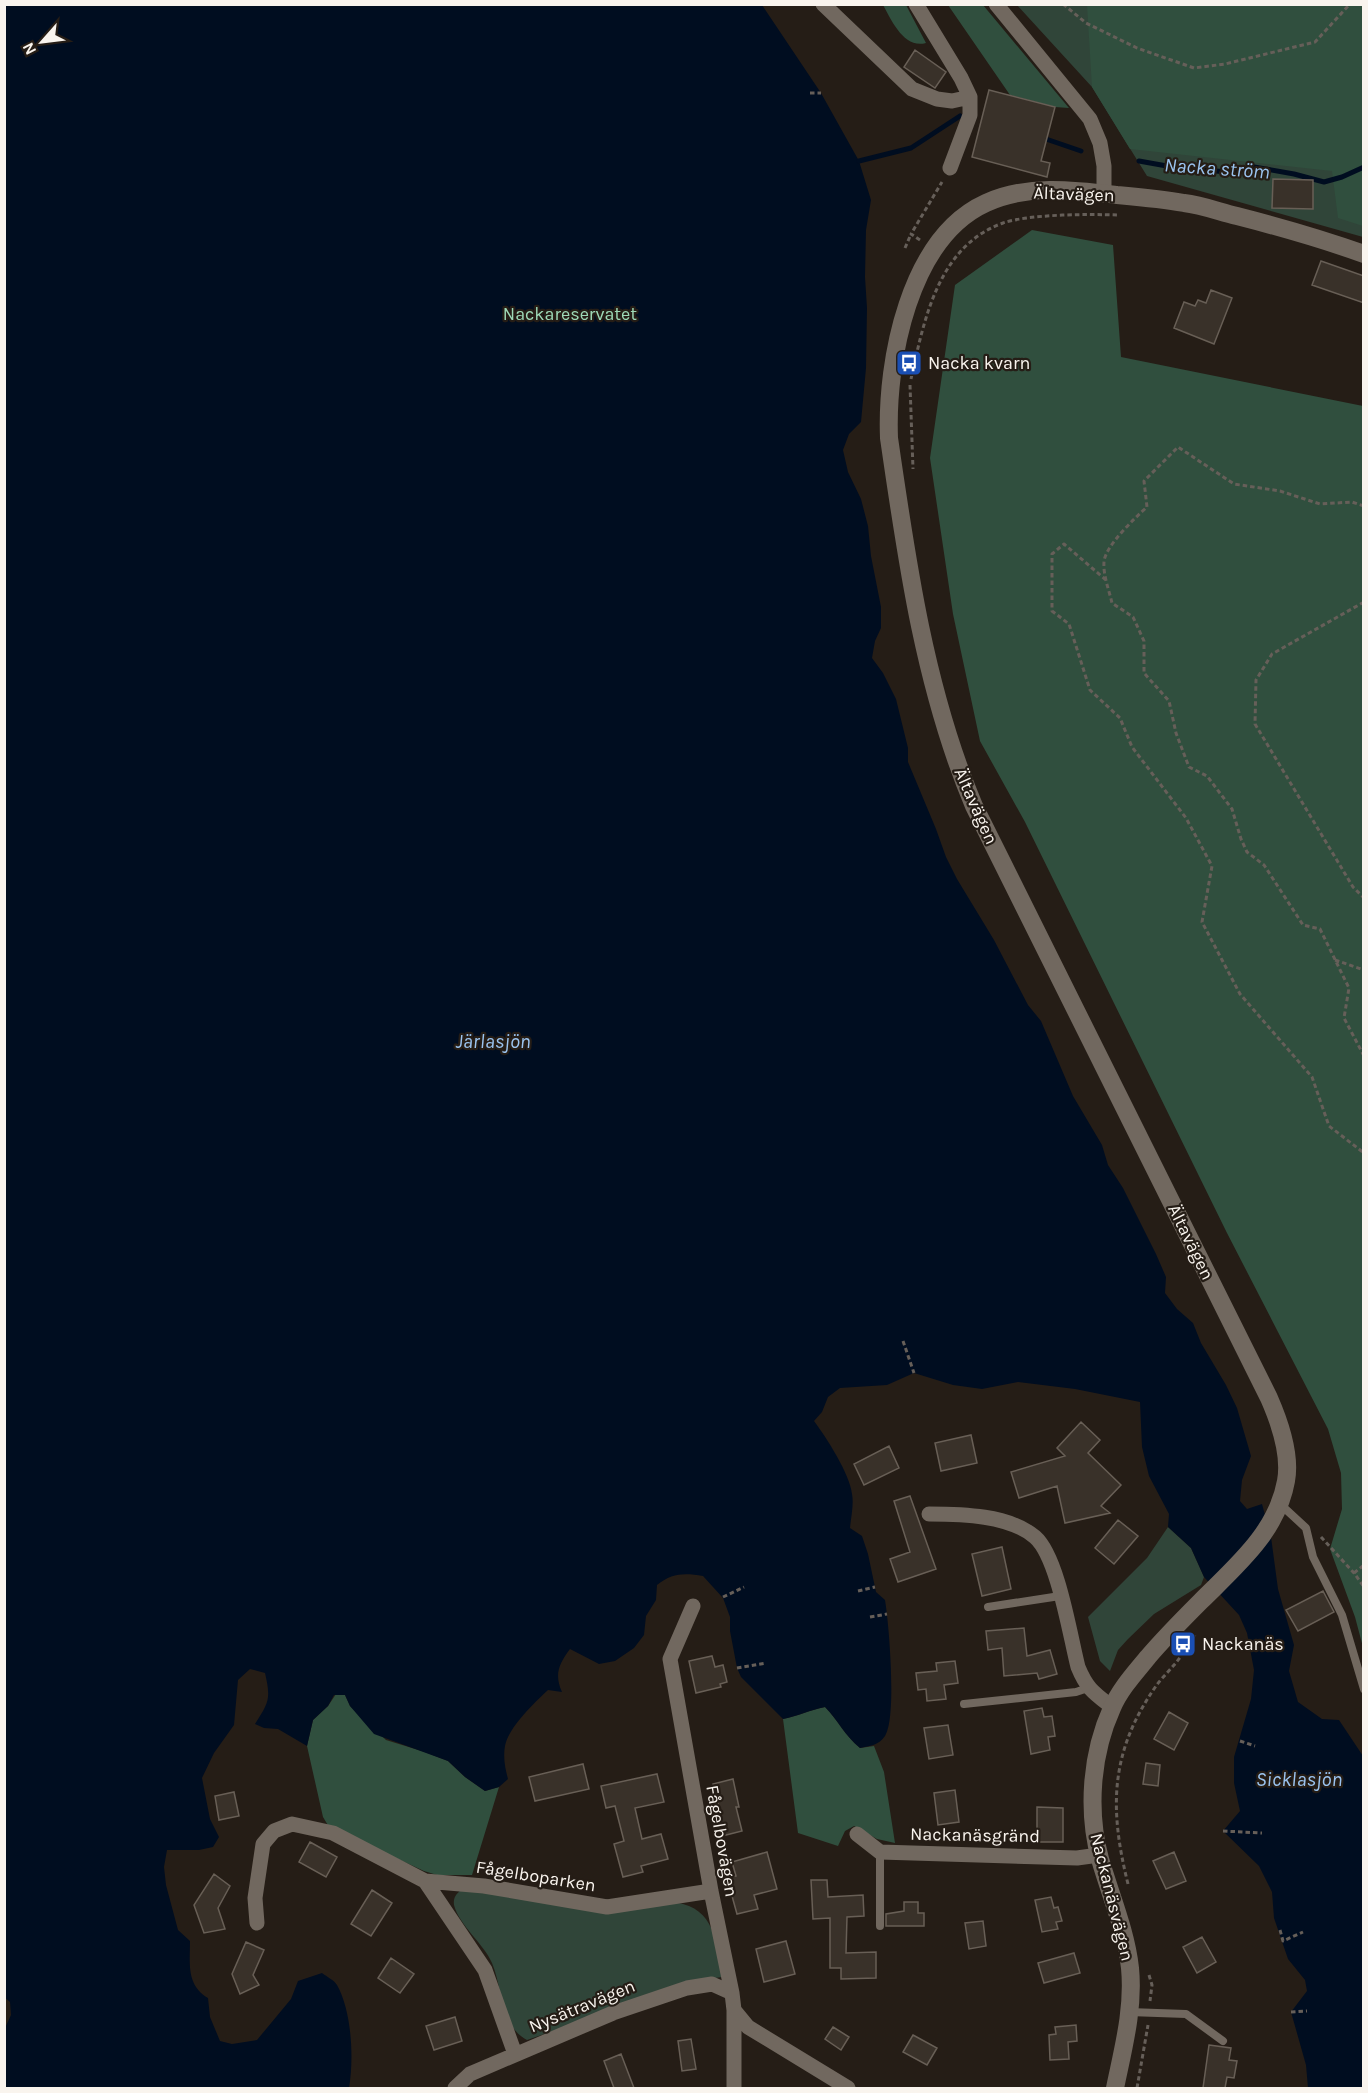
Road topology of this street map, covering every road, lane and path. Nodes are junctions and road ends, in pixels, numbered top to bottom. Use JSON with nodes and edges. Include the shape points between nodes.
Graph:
{"nodes":[{"id":1,"x":823,"y":4,"type":"edge"},
{"id":2,"x":916,"y":4,"type":"edge"},
{"id":3,"x":996,"y":4,"type":"edge"},
{"id":4,"x":1064,"y":4,"type":"edge"},
{"id":5,"x":1350,"y":4,"type":"edge"},
{"id":6,"x":810,"y":93,"type":"dead end"},
{"id":7,"x":821,"y":93,"type":"dead end"},
{"id":8,"x":970,"y":97,"type":"junction"},
{"id":9,"x":950,"y":168,"type":"joint"},
{"id":10,"x":1104,"y":193,"type":"junction"},
{"id":11,"x":1122,"y":215,"type":"dead end"},
{"id":12,"x":911,"y":234,"type":"junction"},
{"id":13,"x":905,"y":248,"type":"dead end"},
{"id":14,"x":934,"y":250,"type":"junction"},
{"id":15,"x":1364,"y":254,"type":"edge"},
{"id":16,"x":913,"y":477,"type":"dead end"},
{"id":17,"x":1364,"y":506,"type":"edge"},
{"id":18,"x":1106,"y":580,"type":"junction"},
{"id":19,"x":1364,"y":602,"type":"edge"},
{"id":20,"x":1364,"y":898,"type":"edge"},
{"id":21,"x":1334,"y":959,"type":"junction"},
{"id":22,"x":1364,"y":970,"type":"edge"},
{"id":23,"x":1364,"y":1056,"type":"edge"},
{"id":24,"x":1364,"y":1153,"type":"edge"},
{"id":25,"x":903,"y":1341,"type":"dead end"},
{"id":26,"x":914,"y":1373,"type":"dead end"},
{"id":27,"x":1279,"y":1507,"type":"junction"},
{"id":28,"x":929,"y":1514,"type":"dead end"},
{"id":29,"x":1318,"y":1533,"type":"dead end"},
{"id":30,"x":1364,"y":1565,"type":"edge"},
{"id":31,"x":1354,"y":1574,"type":"junction"},
{"id":32,"x":744,"y":1587,"type":"dead end"},
{"id":33,"x":875,"y":1587,"type":"dead end"},
{"id":34,"x":1364,"y":1587,"type":"edge"},
{"id":35,"x":858,"y":1591,"type":"dead end"},
{"id":36,"x":1060,"y":1596,"type":"junction"},
{"id":37,"x":723,"y":1598,"type":"dead end"},
{"id":38,"x":693,"y":1606,"type":"dead end"},
{"id":39,"x":988,"y":1607,"type":"dead end"},
{"id":40,"x":887,"y":1614,"type":"dead end"},
{"id":41,"x":870,"y":1617,"type":"dead end"},
{"id":42,"x":1199,"y":1628,"type":"dead end"},
{"id":43,"x":766,"y":1663,"type":"dead end"},
{"id":44,"x":737,"y":1668,"type":"dead end"},
{"id":45,"x":1088,"y":1688,"type":"junction"},
{"id":46,"x":1364,"y":1689,"type":"edge"},
{"id":47,"x":964,"y":1704,"type":"dead end"},
{"id":48,"x":1112,"y":1707,"type":"junction"},
{"id":49,"x":1240,"y":1741,"type":"dead end"},
{"id":50,"x":1255,"y":1746,"type":"dead end"},
{"id":51,"x":1223,"y":1831,"type":"dead end"},
{"id":52,"x":1262,"y":1833,"type":"dead end"},
{"id":53,"x":857,"y":1834,"type":"dead end"},
{"id":54,"x":880,"y":1852,"type":"junction"},
{"id":55,"x":1099,"y":1856,"type":"junction"},
{"id":56,"x":425,"y":1881,"type":"junction"},
{"id":57,"x":1128,"y":1886,"type":"dead end"},
{"id":58,"x":711,"y":1891,"type":"junction"},
{"id":59,"x":258,"y":1923,"type":"dead end"},
{"id":60,"x":880,"y":1926,"type":"dead end"},
{"id":61,"x":1280,"y":1930,"type":"dead end"},
{"id":62,"x":1303,"y":1932,"type":"dead end"},
{"id":63,"x":1147,"y":1965,"type":"dead end"},
{"id":64,"x":732,"y":1993,"type":"junction"},
{"id":65,"x":734,"y":2010,"type":"junction"},
{"id":66,"x":1307,"y":2011,"type":"dead end"},
{"id":67,"x":1129,"y":2012,"type":"junction"},
{"id":68,"x":1291,"y":2012,"type":"dead end"},
{"id":69,"x":1150,"y":2013,"type":"junction"},
{"id":70,"x":1223,"y":2041,"type":"dead end"},
{"id":71,"x":515,"y":2054,"type":"junction"},
{"id":72,"x":455,"y":2088,"type":"edge"},
{"id":73,"x":734,"y":2088,"type":"edge"},
{"id":74,"x":848,"y":2088,"type":"edge"},
{"id":75,"x":1115,"y":2088,"type":"edge"},
{"id":76,"x":1137,"y":2088,"type":"edge"}],
"edges":[{"from":1,"to":8,"type":"street","via":[[912,89],[951,101]]},
{"from":2,"to":8,"type":"street"},
{"from":3,"to":10,"type":"street","via":[[1090,119],[1100,143]]},
{"from":4,"to":5,"type":"path","via":[[1086,22],[1137,48],[1194,68],[1315,42]]},
{"from":6,"to":7,"type":"path"},
{"from":8,"to":9,"type":"street","via":[[970,115]]},
{"from":9,"to":12,"type":"path"},
{"from":10,"to":14,"type":"main road","name":"Ältavägen","via":[[1066,190],[1005,196],[962,217]]},
{"from":10,"to":15,"type":"main road","name":"Ältavägen","via":[[1186,203]]},
{"from":11,"to":16,"type":"path","via":[[1023,218],[974,238],[950,263],[930,306],[910,381]]},
{"from":12,"to":13,"type":"path"},
{"from":12,"to":14,"type":"path"},
{"from":14,"to":27,"type":"main road","name":"Ältavägen","via":[[915,282],[900,334],[890,385],[889,429],[920,627],[957,767],[1279,1420],[1286,1453],[1286,1479]]},
{"from":17,"to":18,"type":"path","via":[[1352,502],[1320,504],[1280,491],[1234,484],[1178,447],[1144,481],[1147,507],[1123,530],[1104,560]]},
{"from":18,"to":21,"type":"path","via":[[1112,603],[1133,617],[1144,641],[1144,673],[1169,701],[1189,767],[1214,784],[1232,809],[1248,852],[1264,865],[1304,925],[1320,929]]},
{"from":18,"to":24,"type":"path","via":[[1065,544],[1052,554],[1052,611],[1069,624],[1090,690],[1120,718],[1132,747],[1186,818],[1212,866],[1202,922],[1240,994],[1312,1077],[1329,1126]]},
{"from":19,"to":20,"type":"path","via":[[1272,654],[1256,680],[1255,724],[1353,887]]},
{"from":21,"to":22,"type":"path"},
{"from":21,"to":23,"type":"path","via":[[1349,988],[1344,1017]]},
{"from":25,"to":26,"type":"path"},
{"from":27,"to":46,"type":"lane","via":[[1306,1528],[1313,1557],[1341,1615]]},
{"from":27,"to":48,"type":"main road","name":"Ältavägen","via":[[1261,1539],[1128,1681]]},
{"from":28,"to":36,"type":"street","via":[[992,1518],[1026,1531],[1036,1538],[1050,1560]]},
{"from":29,"to":31,"type":"path"},
{"from":30,"to":31,"type":"path"},
{"from":31,"to":34,"type":"path"},
{"from":32,"to":37,"type":"path"},
{"from":33,"to":35,"type":"path"},
{"from":36,"to":39,"type":"lane"},
{"from":36,"to":45,"type":"street","via":[[1078,1667]]},
{"from":38,"to":58,"type":"street","name":"Fågelbovägen","via":[[670,1659]]},
{"from":40,"to":41,"type":"path"},
{"from":42,"to":57,"type":"path","via":[[1138,1714],[1119,1763],[1118,1846]]},
{"from":43,"to":44,"type":"path"},
{"from":45,"to":47,"type":"lane"},
{"from":45,"to":48,"type":"street"},
{"from":48,"to":55,"type":"main road","name":"Nackanäsvägen","via":[[1097,1753],[1094,1779],[1094,1826]]},
{"from":49,"to":50,"type":"path"},
{"from":51,"to":52,"type":"path"},
{"from":53,"to":54,"type":"street"},
{"from":54,"to":55,"type":"street","name":"Nackanäsgränd"},
{"from":54,"to":60,"type":"lane"},
{"from":55,"to":67,"type":"main road","name":"Nackanäsvägen","via":[[1130,1966]]},
{"from":56,"to":58,"type":"street","name":"Fågelboparken","via":[[484,1886],[607,1907]]},
{"from":56,"to":59,"type":"street","name":"Fågelboparken","via":[[333,1833],[292,1824],[274,1831],[263,1844],[255,1898]]},
{"from":56,"to":71,"type":"street","name":"Fågelboparken","via":[[485,1970]]},
{"from":58,"to":64,"type":"street","name":"Fågelbovägen"},
{"from":61,"to":62,"type":"path","via":[[1283,1941]]},
{"from":63,"to":69,"type":"path","via":[[1152,1986]]},
{"from":64,"to":65,"type":"street","name":"Fågelbovägen"},
{"from":64,"to":71,"type":"street","name":"Nysätravägen","via":[[711,1984],[687,1988],[613,2013]]},
{"from":65,"to":73,"type":"street","name":"Fågelbovägen"},
{"from":65,"to":74,"type":"street","via":[[748,2026]]},
{"from":66,"to":68,"type":"path"},
{"from":67,"to":69,"type":"lane"},
{"from":67,"to":75,"type":"main road","name":"Nackanäsvägen"},
{"from":69,"to":70,"type":"lane","via":[[1186,2014]]},
{"from":69,"to":76,"type":"path"},
{"from":71,"to":72,"type":"street","name":"Nysätravägen","via":[[470,2074]]}]}
